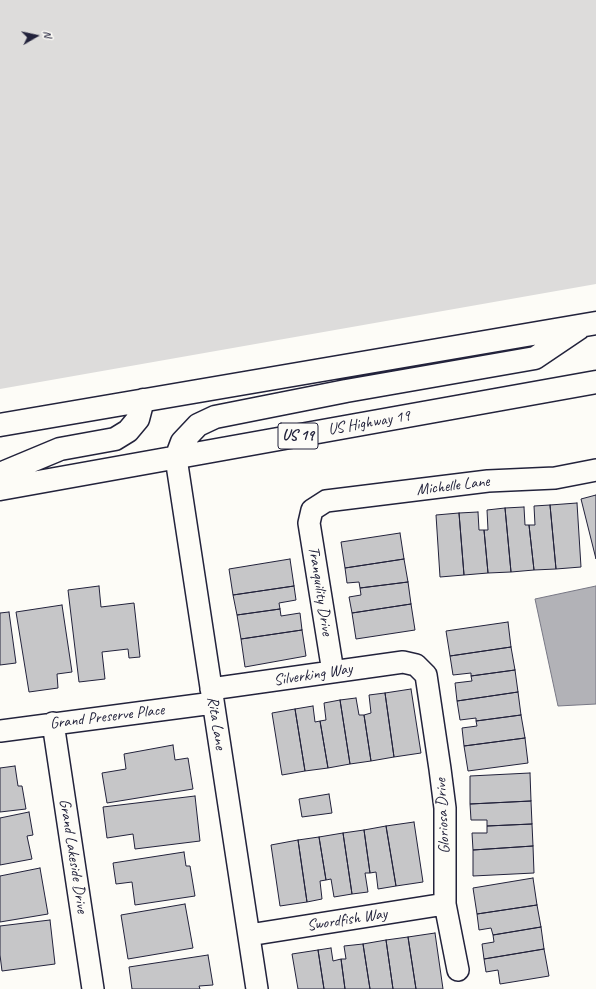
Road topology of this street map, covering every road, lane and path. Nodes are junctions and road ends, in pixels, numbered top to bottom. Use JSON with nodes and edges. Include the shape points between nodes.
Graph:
{"nodes":[{"id":1,"x":590,"y":324,"type":"edge"},
{"id":2,"x":596,"y":382,"type":"edge"},
{"id":3,"x":143,"y":400,"type":"junction"},
{"id":4,"x":0,"y":425,"type":"edge"},
{"id":5,"x":176,"y":458,"type":"junction"},
{"id":6,"x":596,"y":470,"type":"edge"},
{"id":7,"x":0,"y":474,"type":"edge"},
{"id":8,"x":0,"y":488,"type":"edge"},
{"id":9,"x":312,"y":510,"type":"joint"},
{"id":10,"x":416,"y":665,"type":"joint"},
{"id":11,"x":333,"y":672,"type":"junction"},
{"id":12,"x":212,"y":696,"type":"junction"},
{"id":13,"x":53,"y":723,"type":"junction"},
{"id":14,"x":0,"y":731,"type":"edge"},
{"id":15,"x":445,"y":904,"type":"junction"},
{"id":16,"x":249,"y":935,"type":"junction"},
{"id":17,"x":458,"y":970,"type":"dead end"},
{"id":18,"x":93,"y":989,"type":"edge"},
{"id":19,"x":257,"y":989,"type":"edge"}],
"edges":[{"from":1,"to":3,"type":"highway"},
{"from":1,"to":5,"type":"highway","via":[[536,358],[215,417],[198,425],[182,442]]},
{"from":2,"to":5,"type":"highway","name":"US Highway 19","number":"US 19"},
{"from":3,"to":4,"type":"highway"},
{"from":3,"to":7,"type":"highway","via":[[138,419],[128,431],[115,439],[60,449]]},
{"from":5,"to":8,"type":"highway","name":"US Highway 19","number":"US 19"},
{"from":5,"to":12,"type":"street","name":"Rita Lane"},
{"from":6,"to":9,"type":"street","name":"Michelle Lane","via":[[555,478],[488,481],[326,502]]},
{"from":9,"to":11,"type":"street","name":"Tranquility Drive","via":[[310,523]]},
{"from":10,"to":11,"type":"street","name":"Silverking Way","via":[[403,662]]},
{"from":10,"to":15,"type":"street","name":"Gloriosa Drive","via":[[426,675],[445,808]]},
{"from":11,"to":12,"type":"street","name":"Silverking Way"},
{"from":12,"to":13,"type":"street","name":"Grand Preserve Place"},
{"from":12,"to":16,"type":"street","name":"Rita Lane"},
{"from":13,"to":14,"type":"street","name":"Grand Preserve Place"},
{"from":13,"to":18,"type":"street","name":"Grand Lakeside Drive"},
{"from":15,"to":16,"type":"street","name":"Swordfish Way"},
{"from":15,"to":17,"type":"street","name":"Gloriosa Drive"},
{"from":16,"to":19,"type":"street","name":"Rita Lane"}]}
